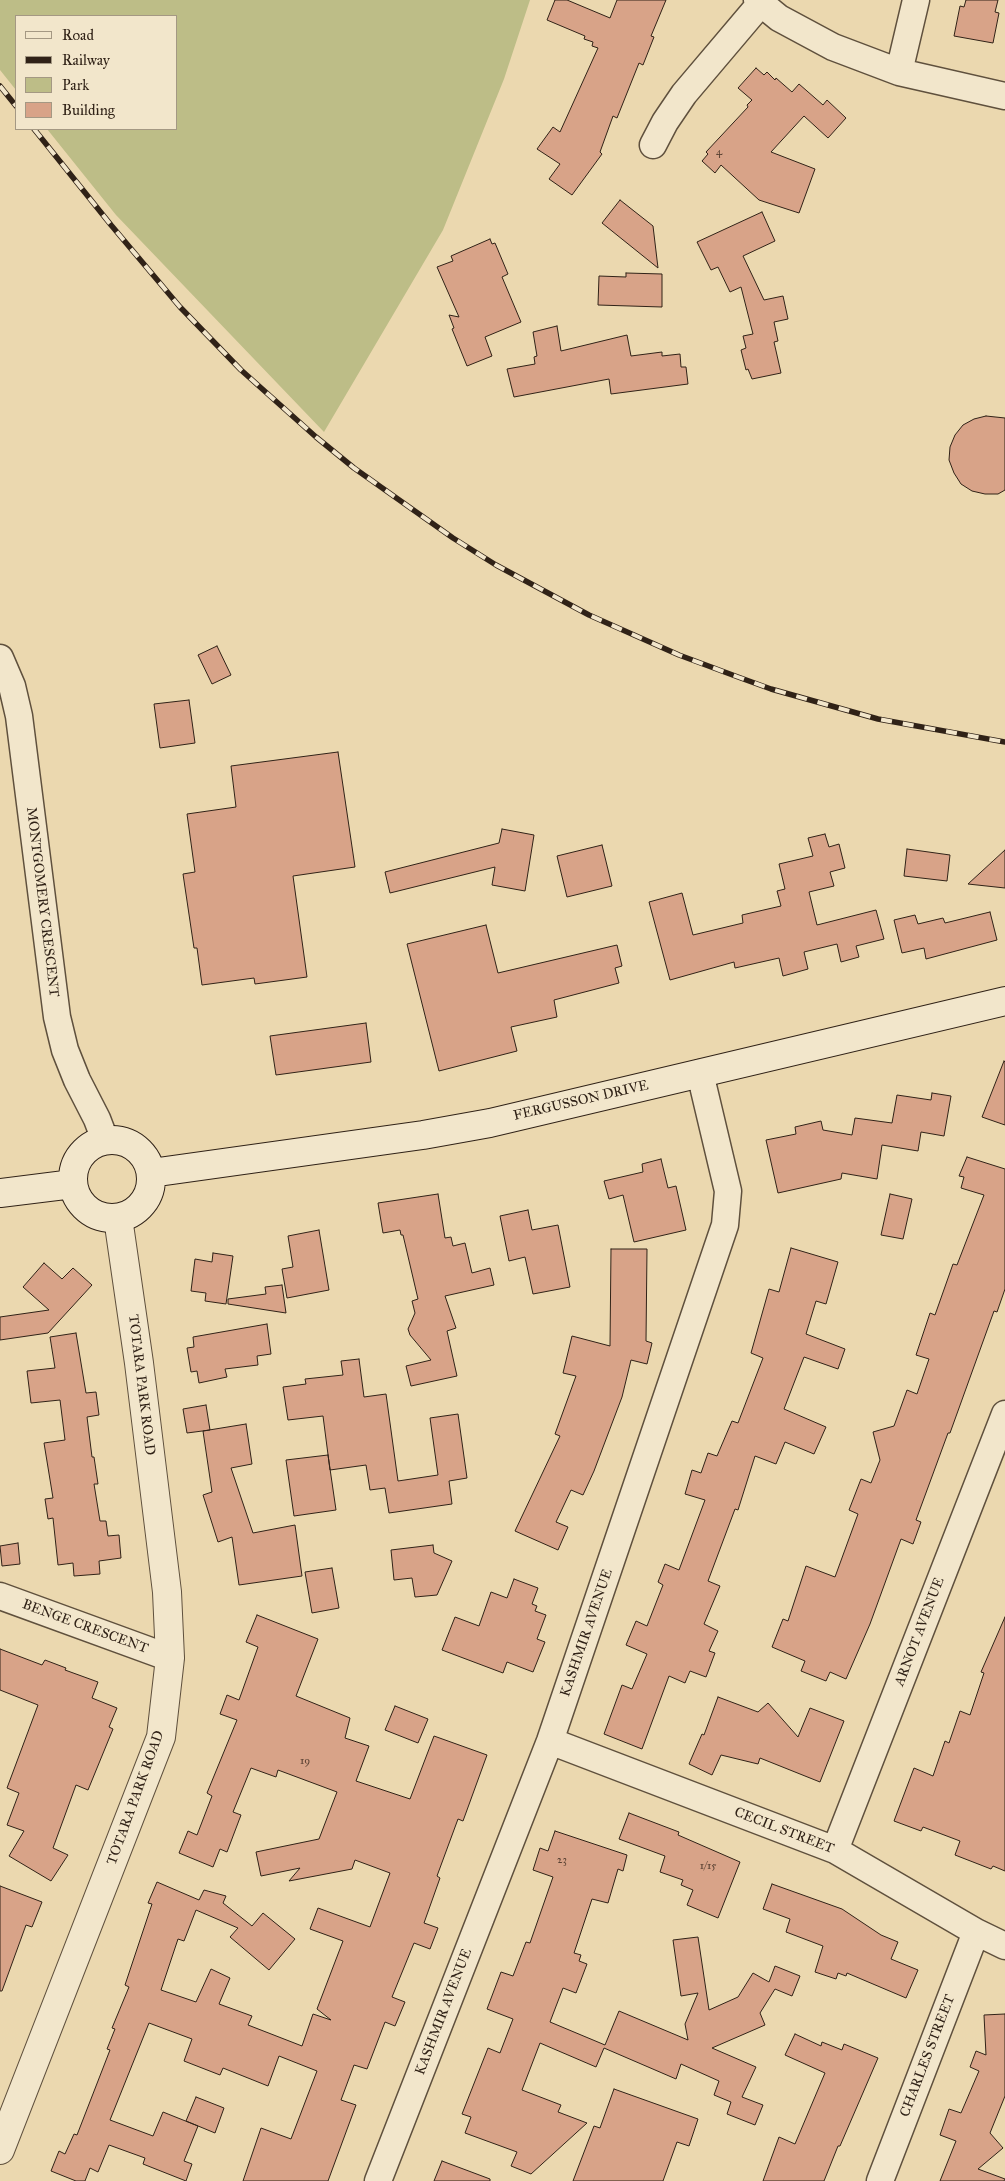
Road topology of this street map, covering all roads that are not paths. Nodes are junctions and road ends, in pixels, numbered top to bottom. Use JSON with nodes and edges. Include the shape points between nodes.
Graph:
{"nodes":[{"id":1,"x":916,"y":0,"type":"edge"},
{"id":2,"x":759,"y":2,"type":"edge"},
{"id":3,"x":899,"y":72,"type":"junction"},
{"id":4,"x":1005,"y":96,"type":"edge"},
{"id":5,"x":653,"y":144,"type":"dead end"},
{"id":6,"x":0,"y":658,"type":"edge"},
{"id":7,"x":1005,"y":1001,"type":"edge"},
{"id":8,"x":700,"y":1074,"type":"junction"},
{"id":9,"x":105,"y":1140,"type":"junction"},
{"id":10,"x":151,"y":1172,"type":"junction"},
{"id":11,"x":73,"y":1184,"type":"junction"},
{"id":12,"x":0,"y":1193,"type":"edge"},
{"id":13,"x":118,"y":1218,"type":"junction"},
{"id":14,"x":1005,"y":1414,"type":"edge"},
{"id":15,"x":0,"y":1596,"type":"edge"},
{"id":16,"x":170,"y":1658,"type":"junction"},
{"id":17,"x":550,"y":1741,"type":"junction"},
{"id":18,"x":835,"y":1850,"type":"junction"},
{"id":19,"x":976,"y":1932,"type":"junction"},
{"id":20,"x":1005,"y":1946,"type":"edge"},
{"id":21,"x":0,"y":2150,"type":"edge"},
{"id":22,"x":378,"y":2181,"type":"edge"},
{"id":23,"x":880,"y":2181,"type":"edge"}],
"edges":[{"from":1,"to":3,"type":"street"},
{"from":2,"to":3,"type":"street","via":[[787,23],[833,47]]},
{"from":2,"to":5,"type":"street","via":[[684,94]]},
{"from":3,"to":4,"type":"street"},
{"from":6,"to":9,"type":"street","name":"MONTGOMERY CRESCENT","via":[[12,686],[19,716],[57,1017],[65,1050]]},
{"from":7,"to":8,"type":"main road","name":"FERGUSSON DRIVE"},
{"from":8,"to":10,"type":"main road","name":"FERGUSSON DRIVE","via":[[490,1123]]},
{"from":8,"to":17,"type":"street","name":"KASHMIR AVENUE","via":[[728,1191],[725,1225]]},
{"from":9,"to":10,"type":"main road","via":[[127,1142],[139,1150]]},
{"from":9,"to":11,"type":"main road","via":[[79,1157]]},
{"from":10,"to":13,"type":"main road","via":[[152,1183],[144,1202],[137,1210]]},
{"from":11,"to":12,"type":"main road"},
{"from":11,"to":13,"type":"main road","via":[[84,1207],[106,1218]]},
{"from":13,"to":16,"type":"main road","name":"TOTARA PARK ROAD","via":[[166,1582]]},
{"from":14,"to":18,"type":"street","name":"ARNOT AVENUE"},
{"from":15,"to":16,"type":"street","name":"BENGE CRESCENT"},
{"from":16,"to":21,"type":"main road","name":"TOTARA PARK ROAD","via":[[161,1737]]},
{"from":17,"to":18,"type":"street","name":"CECIL STREET"},
{"from":17,"to":22,"type":"street","name":"KASHMIR AVENUE"},
{"from":18,"to":19,"type":"street","name":"CECIL STREET"},
{"from":19,"to":20,"type":"street","name":"CECIL STREET"},
{"from":19,"to":23,"type":"street","name":"CHARLES STREET"}]}
